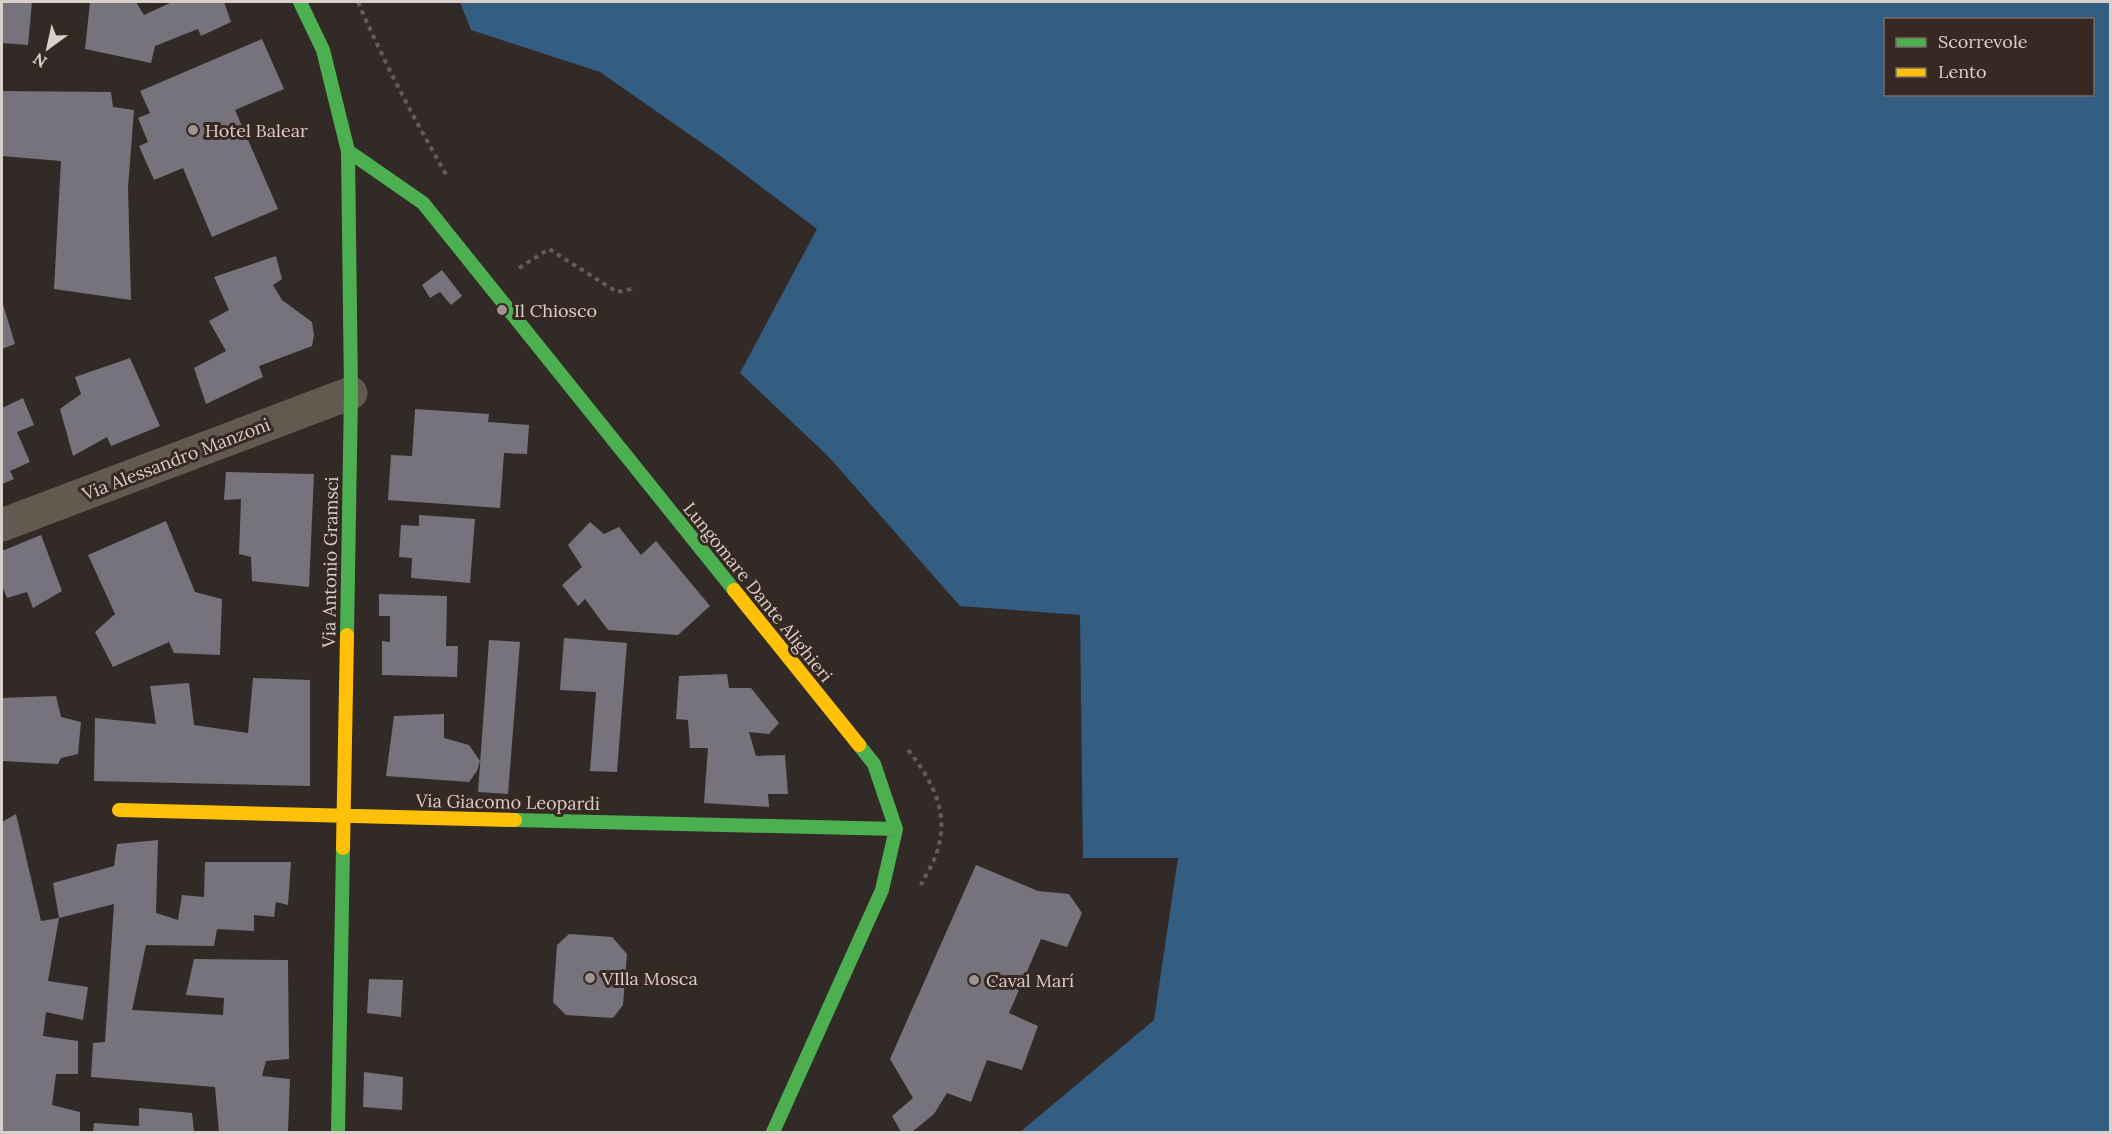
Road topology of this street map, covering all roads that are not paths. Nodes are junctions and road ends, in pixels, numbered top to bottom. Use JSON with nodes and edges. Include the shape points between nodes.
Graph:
{"nodes":[{"id":1,"x":300,"y":2,"type":"edge"},
{"id":2,"x":348,"y":151,"type":"junction"},
{"id":3,"x":351,"y":393,"type":"junction"},
{"id":4,"x":2,"y":525,"type":"edge"},
{"id":5,"x":119,"y":810,"type":"dead end"},
{"id":6,"x":342,"y":816,"type":"junction"},
{"id":7,"x":896,"y":829,"type":"junction"},
{"id":8,"x":338,"y":1132,"type":"edge"},
{"id":9,"x":773,"y":1132,"type":"edge"}],
"edges":[{"from":1,"to":2,"type":"street","name":"Via Antonio Gramsci","via":[[323,50]]},
{"from":2,"to":3,"type":"street","name":"Via Antonio Gramsci"},
{"from":2,"to":7,"type":"street","name":"Lungomare Dante Alighieri","via":[[423,203],[874,764]]},
{"from":3,"to":4,"type":"street","name":"Via Alessandro Manzoni"},
{"from":3,"to":6,"type":"street","name":"Via Antonio Gramsci"},
{"from":5,"to":6,"type":"street","name":"Via Giacomo Leopardi"},
{"from":6,"to":7,"type":"street","name":"Via Giacomo Leopardi"},
{"from":6,"to":8,"type":"street","name":"Via Antonio Gramsci"},
{"from":7,"to":9,"type":"street","via":[[882,890]]}]}
